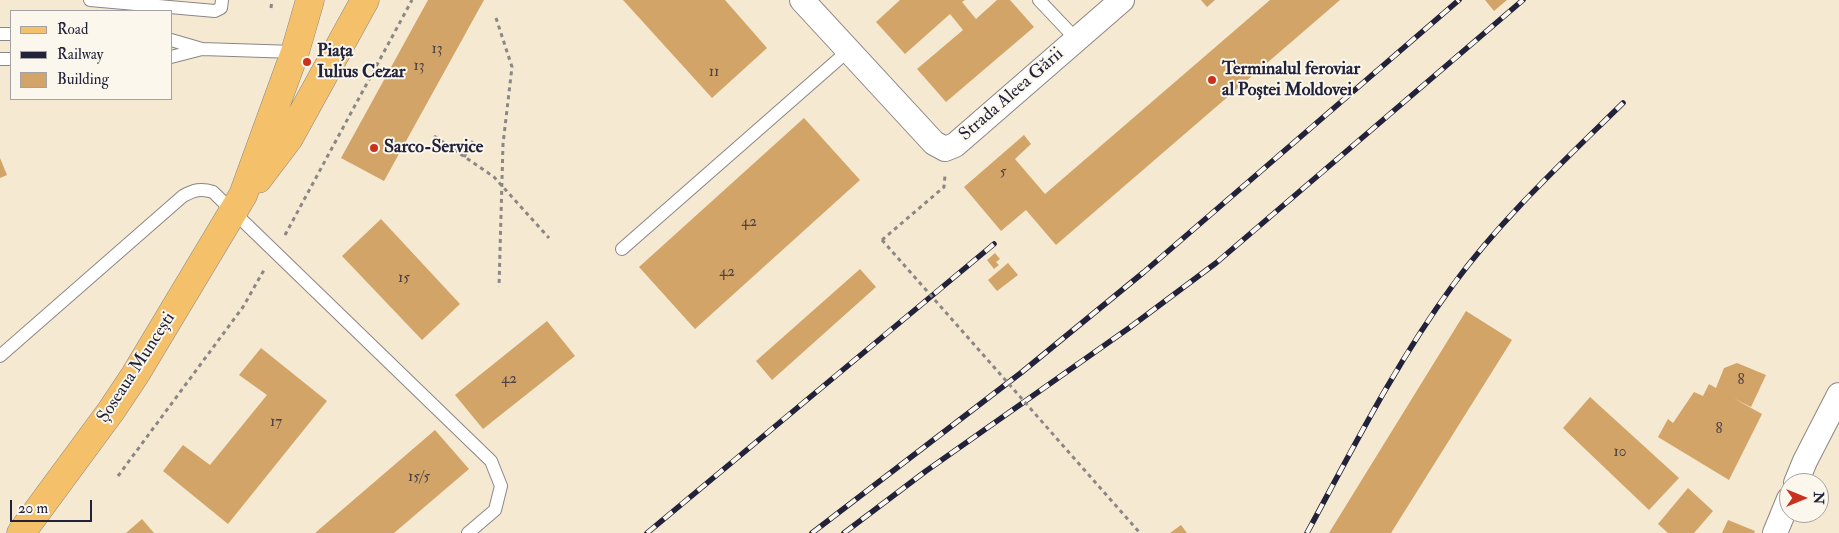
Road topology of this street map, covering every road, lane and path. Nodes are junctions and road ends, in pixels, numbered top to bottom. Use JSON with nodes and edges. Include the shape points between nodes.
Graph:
{"nodes":[{"id":1,"x":90,"y":0,"type":"edge"},
{"id":2,"x":222,"y":0,"type":"edge"},
{"id":3,"x":272,"y":0,"type":"edge"},
{"id":4,"x":310,"y":0,"type":"edge"},
{"id":5,"x":365,"y":0,"type":"edge"},
{"id":6,"x":803,"y":0,"type":"edge"},
{"id":7,"x":1039,"y":0,"type":"edge"},
{"id":8,"x":1122,"y":0,"type":"edge"},
{"id":9,"x":271,"y":8,"type":"dead end"},
{"id":10,"x":496,"y":18,"type":"dead end"},
{"id":11,"x":1076,"y":39,"type":"junction"},
{"id":12,"x":172,"y":40,"type":"edge"},
{"id":13,"x":202,"y":49,"type":"junction"},
{"id":14,"x":849,"y":50,"type":"junction"},
{"id":15,"x":295,"y":52,"type":"junction"},
{"id":16,"x":172,"y":57,"type":"edge"},
{"id":17,"x":434,"y":136,"type":"dead end"},
{"id":18,"x":473,"y":141,"type":"dead end"},
{"id":19,"x":945,"y":149,"type":"junction"},
{"id":20,"x":464,"y":157,"type":"junction"},
{"id":21,"x":502,"y":186,"type":"junction"},
{"id":22,"x":239,"y":204,"type":"junction"},
{"id":23,"x":549,"y":238,"type":"dead end"},
{"id":24,"x":622,"y":249,"type":"dead end"},
{"id":25,"x":499,"y":287,"type":"dead end"},
{"id":26,"x":1,"y":354,"type":"edge"},
{"id":27,"x":1839,"y":395,"type":"edge"},
{"id":28,"x":1800,"y":473,"type":"edge"},
{"id":29,"x":21,"y":533,"type":"edge"},
{"id":30,"x":468,"y":533,"type":"edge"},
{"id":31,"x":1140,"y":533,"type":"edge"}],
"edges":[{"from":1,"to":2,"type":"lane","via":[[215,11],[221,8]]},
{"from":3,"to":9,"type":"path"},
{"from":4,"to":15,"type":"main road","name":"Șoseaua Muncești"},
{"from":5,"to":22,"type":"main road","name":"Șoseaua Muncești","via":[[289,138]]},
{"from":6,"to":14,"type":"street","name":"Strada Aleea Gării"},
{"from":7,"to":11,"type":"lane"},
{"from":8,"to":11,"type":"street","name":"Strada Aleea Gării"},
{"from":10,"to":21,"type":"path","via":[[512,67],[503,144]]},
{"from":11,"to":19,"type":"street","name":"Strada Aleea Gării","via":[[955,145]]},
{"from":12,"to":13,"type":"lane"},
{"from":13,"to":15,"type":"lane"},
{"from":13,"to":16,"type":"lane"},
{"from":14,"to":19,"type":"street","name":"Strada Aleea Gării","via":[[934,143]]},
{"from":14,"to":24,"type":"lane"},
{"from":15,"to":22,"type":"main road","name":"Șoseaua Muncești"},
{"from":17,"to":20,"type":"path"},
{"from":18,"to":20,"type":"path"},
{"from":19,"to":31,"type":"path","bridge":true,"via":[[944,187],[882,240]]},
{"from":20,"to":21,"type":"path"},
{"from":21,"to":23,"type":"path"},
{"from":21,"to":25,"type":"path"},
{"from":22,"to":26,"type":"lane","via":[[204,189],[183,196]]},
{"from":22,"to":29,"type":"main road","name":"Șoseaua Muncești","via":[[135,375]]},
{"from":22,"to":30,"type":"lane","via":[[491,462],[501,486],[495,510]]},
{"from":27,"to":28,"type":"street"}]}
